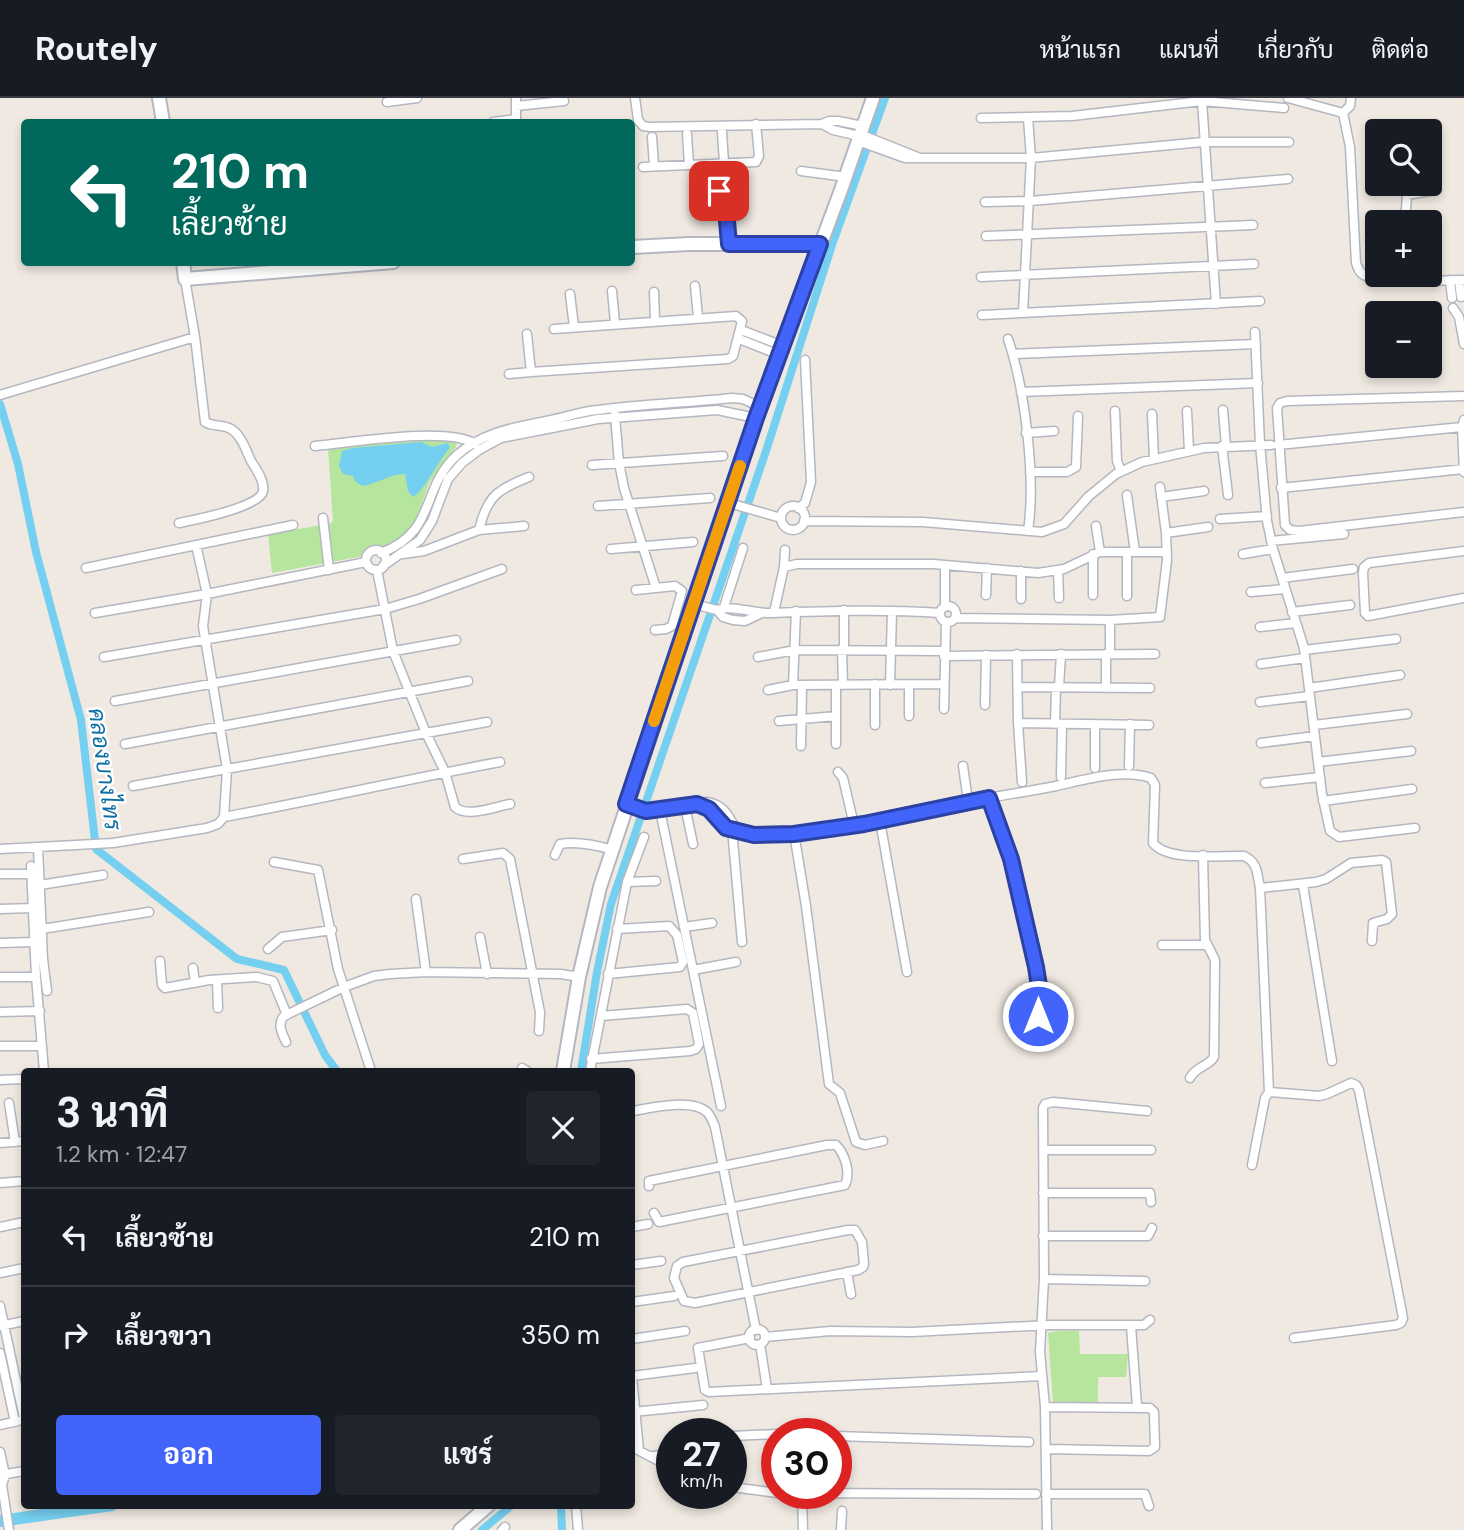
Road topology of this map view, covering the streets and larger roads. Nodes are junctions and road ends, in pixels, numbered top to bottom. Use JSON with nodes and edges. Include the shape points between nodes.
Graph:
{"nodes":[{"id":1,"x":159,"y":98,"type":"edge"},
{"id":2,"x":417,"y":98,"type":"edge"},
{"id":3,"x":635,"y":98,"type":"edge"},
{"id":4,"x":873,"y":98,"type":"edge"},
{"id":5,"x":1287,"y":98,"type":"edge"},
{"id":6,"x":1351,"y":98,"type":"edge"},
{"id":7,"x":564,"y":101,"type":"dead end"},
{"id":8,"x":387,"y":102,"type":"dead end"},
{"id":9,"x":516,"y":102,"type":"edge"},
{"id":10,"x":1202,"y":102,"type":"junction"},
{"id":11,"x":1284,"y":108,"type":"dead end"},
{"id":12,"x":1343,"y":113,"type":"junction"},
{"id":13,"x":981,"y":118,"type":"dead end"},
{"id":14,"x":1028,"y":118,"type":"junction"},
{"id":15,"x":162,"y":119,"type":"edge"},
{"id":16,"x":756,"y":124,"type":"junction"},
{"id":17,"x":722,"y":132,"type":"dead end"},
{"id":18,"x":687,"y":134,"type":"dead end"},
{"id":19,"x":862,"y":136,"type":"junction"},
{"id":20,"x":652,"y":137,"type":"dead end"},
{"id":21,"x":1203,"y":142,"type":"junction"},
{"id":22,"x":1289,"y":142,"type":"dead end"},
{"id":23,"x":1031,"y":158,"type":"junction"},
{"id":24,"x":724,"y":163,"type":"junction"},
{"id":25,"x":690,"y":165,"type":"junction"},
{"id":26,"x":654,"y":166,"type":"junction"},
{"id":27,"x":643,"y":167,"type":"dead end"},
{"id":28,"x":801,"y":171,"type":"dead end"},
{"id":29,"x":846,"y":177,"type":"junction"},
{"id":30,"x":1288,"y":179,"type":"dead end"},
{"id":31,"x":1207,"y":187,"type":"junction"},
{"id":32,"x":719,"y":191,"type":"dead end"},
{"id":33,"x":1030,"y":201,"type":"junction"},
{"id":34,"x":985,"y":202,"type":"dead end"},
{"id":35,"x":1253,"y":225,"type":"dead end"},
{"id":36,"x":1211,"y":228,"type":"junction"},
{"id":37,"x":1028,"y":235,"type":"junction"},
{"id":38,"x":986,"y":236,"type":"dead end"},
{"id":39,"x":729,"y":244,"type":"junction"},
{"id":40,"x":820,"y":244,"type":"junction"},
{"id":41,"x":635,"y":247,"type":"edge"},
{"id":42,"x":1254,"y":264,"type":"dead end"},
{"id":43,"x":184,"y":266,"type":"edge"},
{"id":44,"x":344,"y":266,"type":"edge"},
{"id":45,"x":1214,"y":267,"type":"junction"},
{"id":46,"x":1026,"y":275,"type":"junction"},
{"id":47,"x":1365,"y":275,"type":"edge"},
{"id":48,"x":981,"y":276,"type":"dead end"},
{"id":49,"x":186,"y":279,"type":"junction"},
{"id":50,"x":1458,"y":280,"type":"edge"},
{"id":51,"x":695,"y":286,"type":"dead end"},
{"id":52,"x":611,"y":292,"type":"dead end"},
{"id":53,"x":654,"y":292,"type":"dead end"},
{"id":54,"x":570,"y":294,"type":"dead end"},
{"id":55,"x":1456,"y":298,"type":"dead end"},
{"id":56,"x":1260,"y":302,"type":"dead end"},
{"id":57,"x":1216,"y":304,"type":"junction"},
{"id":58,"x":1458,"y":307,"type":"edge"},
{"id":59,"x":1023,"y":313,"type":"junction"},
{"id":60,"x":982,"y":315,"type":"dead end"},
{"id":61,"x":698,"y":317,"type":"junction"},
{"id":62,"x":655,"y":320,"type":"junction"},
{"id":63,"x":1461,"y":322,"type":"edge"},
{"id":64,"x":615,"y":323,"type":"junction"},
{"id":65,"x":573,"y":327,"type":"junction"},
{"id":66,"x":554,"y":329,"type":"dead end"},
{"id":67,"x":1255,"y":332,"type":"dead end"},
{"id":68,"x":527,"y":334,"type":"dead end"},
{"id":69,"x":740,"y":335,"type":"junction"},
{"id":70,"x":195,"y":337,"type":"junction"},
{"id":71,"x":1008,"y":339,"type":"dead end"},
{"id":72,"x":1256,"y":344,"type":"junction"},
{"id":73,"x":1464,"y":344,"type":"edge"},
{"id":74,"x":781,"y":350,"type":"junction"},
{"id":75,"x":1013,"y":354,"type":"junction"},
{"id":76,"x":805,"y":360,"type":"dead end"},
{"id":77,"x":530,"y":372,"type":"junction"},
{"id":78,"x":509,"y":374,"type":"dead end"},
{"id":79,"x":1258,"y":383,"type":"junction"},
{"id":80,"x":1021,"y":392,"type":"junction"},
{"id":81,"x":0,"y":395,"type":"edge"},
{"id":82,"x":1464,"y":396,"type":"edge"},
{"id":83,"x":716,"y":400,"type":"junction"},
{"id":84,"x":717,"y":410,"type":"junction"},
{"id":85,"x":1223,"y":410,"type":"dead end"},
{"id":86,"x":1115,"y":411,"type":"dead end"},
{"id":87,"x":1187,"y":411,"type":"dead end"},
{"id":88,"x":615,"y":413,"type":"junction"},
{"id":89,"x":758,"y":413,"type":"junction"},
{"id":90,"x":1152,"y":414,"type":"dead end"},
{"id":91,"x":1078,"y":416,"type":"dead end"},
{"id":92,"x":1463,"y":424,"type":"edge"},
{"id":93,"x":1054,"y":431,"type":"dead end"},
{"id":94,"x":1026,"y":433,"type":"junction"},
{"id":95,"x":1260,"y":444,"type":"junction"},
{"id":96,"x":1275,"y":445,"type":"junction"},
{"id":97,"x":315,"y":446,"type":"dead end"},
{"id":98,"x":476,"y":446,"type":"junction"},
{"id":99,"x":1224,"y":446,"type":"junction"},
{"id":100,"x":1189,"y":451,"type":"junction"},
{"id":101,"x":1463,"y":454,"type":"edge"},
{"id":102,"x":723,"y":456,"type":"dead end"},
{"id":103,"x":1154,"y":459,"type":"junction"},
{"id":104,"x":619,"y":463,"type":"junction"},
{"id":105,"x":592,"y":465,"type":"dead end"},
{"id":106,"x":1121,"y":471,"type":"junction"},
{"id":107,"x":1464,"y":471,"type":"edge"},
{"id":108,"x":1030,"y":472,"type":"junction"},
{"id":109,"x":529,"y":477,"type":"dead end"},
{"id":110,"x":1160,"y":487,"type":"dead end"},
{"id":111,"x":1281,"y":488,"type":"junction"},
{"id":112,"x":1204,"y":491,"type":"dead end"},
{"id":113,"x":1126,"y":495,"type":"dead end"},
{"id":114,"x":1228,"y":495,"type":"dead end"},
{"id":115,"x":1161,"y":497,"type":"junction"},
{"id":116,"x":710,"y":498,"type":"dead end"},
{"id":117,"x":629,"y":504,"type":"junction"},
{"id":118,"x":732,"y":504,"type":"junction"},
{"id":119,"x":598,"y":506,"type":"dead end"},
{"id":120,"x":798,"y":508,"type":"junction"},
{"id":121,"x":1464,"y":512,"type":"edge"},
{"id":122,"x":1266,"y":516,"type":"junction"},
{"id":123,"x":323,"y":518,"type":"dead end"},
{"id":124,"x":781,"y":518,"type":"junction"},
{"id":125,"x":1220,"y":519,"type":"dead end"},
{"id":126,"x":804,"y":521,"type":"junction"},
{"id":127,"x":179,"y":523,"type":"dead end"},
{"id":128,"x":293,"y":525,"type":"dead end"},
{"id":129,"x":524,"y":526,"type":"dead end"},
{"id":130,"x":1096,"y":526,"type":"dead end"},
{"id":131,"x":1209,"y":527,"type":"dead end"},
{"id":132,"x":479,"y":530,"type":"junction"},
{"id":133,"x":1028,"y":531,"type":"junction"},
{"id":134,"x":1166,"y":533,"type":"junction"},
{"id":135,"x":1344,"y":534,"type":"dead end"},
{"id":136,"x":693,"y":542,"type":"dead end"},
{"id":137,"x":196,"y":545,"type":"junction"},
{"id":138,"x":1272,"y":545,"type":"junction"},
{"id":139,"x":643,"y":546,"type":"junction"},
{"id":140,"x":743,"y":548,"type":"dead end"},
{"id":141,"x":611,"y":549,"type":"dead end"},
{"id":142,"x":785,"y":550,"type":"dead end"},
{"id":143,"x":1464,"y":551,"type":"edge"},
{"id":144,"x":1131,"y":552,"type":"junction"},
{"id":145,"x":1167,"y":552,"type":"junction"},
{"id":146,"x":381,"y":553,"type":"junction"},
{"id":147,"x":1096,"y":553,"type":"junction"},
{"id":148,"x":403,"y":554,"type":"junction"},
{"id":149,"x":1243,"y":554,"type":"dead end"},
{"id":150,"x":366,"y":562,"type":"junction"},
{"id":151,"x":945,"y":565,"type":"junction"},
{"id":152,"x":785,"y":567,"type":"junction"},
{"id":153,"x":86,"y":568,"type":"dead end"},
{"id":154,"x":380,"y":568,"type":"junction"},
{"id":155,"x":987,"y":568,"type":"junction"},
{"id":156,"x":502,"y":569,"type":"dead end"},
{"id":157,"x":1353,"y":569,"type":"dead end"},
{"id":158,"x":329,"y":570,"type":"junction"},
{"id":159,"x":1058,"y":570,"type":"junction"},
{"id":160,"x":1021,"y":572,"type":"junction"},
{"id":161,"x":1282,"y":578,"type":"junction"},
{"id":162,"x":656,"y":588,"type":"junction"},
{"id":163,"x":1285,"y":589,"type":"junction"},
{"id":164,"x":636,"y":590,"type":"dead end"},
{"id":165,"x":1251,"y":592,"type":"dead end"},
{"id":166,"x":207,"y":594,"type":"junction"},
{"id":167,"x":986,"y":595,"type":"dead end"},
{"id":168,"x":1093,"y":596,"type":"dead end"},
{"id":169,"x":1127,"y":596,"type":"dead end"},
{"id":170,"x":1059,"y":598,"type":"dead end"},
{"id":171,"x":1464,"y":598,"type":"edge"},
{"id":172,"x":1021,"y":599,"type":"dead end"},
{"id":173,"x":692,"y":604,"type":"junction"},
{"id":174,"x":1350,"y":605,"type":"dead end"},
{"id":175,"x":385,"y":609,"type":"junction"},
{"id":176,"x":715,"y":609,"type":"junction"},
{"id":177,"x":844,"y":610,"type":"junction"},
{"id":178,"x":942,"y":610,"type":"junction"},
{"id":179,"x":796,"y":611,"type":"junction"},
{"id":180,"x":892,"y":611,"type":"junction"},
{"id":181,"x":95,"y":612,"type":"dead end"},
{"id":182,"x":774,"y":612,"type":"junction"},
{"id":183,"x":1292,"y":612,"type":"junction"},
{"id":184,"x":955,"y":618,"type":"junction"},
{"id":185,"x":1110,"y":620,"type":"junction"},
{"id":186,"x":946,"y":622,"type":"junction"},
{"id":187,"x":1296,"y":623,"type":"junction"},
{"id":188,"x":1260,"y":627,"type":"dead end"},
{"id":189,"x":655,"y":630,"type":"dead end"},
{"id":190,"x":1396,"y":639,"type":"dead end"},
{"id":191,"x":206,"y":640,"type":"junction"},
{"id":192,"x":456,"y":640,"type":"dead end"},
{"id":193,"x":843,"y":649,"type":"junction"},
{"id":194,"x":795,"y":650,"type":"junction"},
{"id":195,"x":891,"y":650,"type":"junction"},
{"id":196,"x":393,"y":651,"type":"junction"},
{"id":197,"x":944,"y":654,"type":"junction"},
{"id":198,"x":1017,"y":654,"type":"junction"},
{"id":199,"x":1061,"y":654,"type":"junction"},
{"id":200,"x":1108,"y":654,"type":"junction"},
{"id":201,"x":1155,"y":654,"type":"dead end"},
{"id":202,"x":1305,"y":654,"type":"junction"},
{"id":203,"x":986,"y":655,"type":"junction"},
{"id":204,"x":104,"y":657,"type":"dead end"},
{"id":205,"x":758,"y":657,"type":"dead end"},
{"id":206,"x":1261,"y":664,"type":"dead end"},
{"id":207,"x":1400,"y":676,"type":"dead end"},
{"id":208,"x":468,"y":681,"type":"dead end"},
{"id":209,"x":213,"y":684,"type":"junction"},
{"id":210,"x":875,"y":684,"type":"junction"},
{"id":211,"x":943,"y":684,"type":"junction"},
{"id":212,"x":798,"y":685,"type":"junction"},
{"id":213,"x":839,"y":685,"type":"junction"},
{"id":214,"x":890,"y":685,"type":"junction"},
{"id":215,"x":909,"y":685,"type":"junction"},
{"id":216,"x":1018,"y":687,"type":"junction"},
{"id":217,"x":1058,"y":687,"type":"junction"},
{"id":218,"x":1106,"y":688,"type":"junction"},
{"id":219,"x":1150,"y":688,"type":"dead end"},
{"id":220,"x":768,"y":690,"type":"dead end"},
{"id":221,"x":408,"y":692,"type":"junction"},
{"id":222,"x":1310,"y":692,"type":"junction"},
{"id":223,"x":115,"y":701,"type":"dead end"},
{"id":224,"x":1260,"y":702,"type":"dead end"},
{"id":225,"x":985,"y":705,"type":"dead end"},
{"id":226,"x":944,"y":709,"type":"dead end"},
{"id":227,"x":1407,"y":714,"type":"dead end"},
{"id":228,"x":836,"y":716,"type":"junction"},
{"id":229,"x":909,"y":716,"type":"dead end"},
{"id":230,"x":802,"y":718,"type":"junction"},
{"id":231,"x":779,"y":721,"type":"dead end"},
{"id":232,"x":487,"y":722,"type":"dead end"},
{"id":233,"x":1018,"y":723,"type":"junction"},
{"id":234,"x":1058,"y":724,"type":"junction"},
{"id":235,"x":1095,"y":724,"type":"junction"},
{"id":236,"x":1130,"y":724,"type":"junction"},
{"id":237,"x":875,"y":725,"type":"dead end"},
{"id":238,"x":1149,"y":725,"type":"dead end"},
{"id":239,"x":1314,"y":725,"type":"junction"},
{"id":240,"x":220,"y":727,"type":"junction"},
{"id":241,"x":426,"y":733,"type":"junction"},
{"id":242,"x":1315,"y":736,"type":"junction"},
{"id":243,"x":1261,"y":743,"type":"dead end"},
{"id":244,"x":125,"y":744,"type":"dead end"},
{"id":245,"x":836,"y":744,"type":"dead end"},
{"id":246,"x":801,"y":746,"type":"dead end"},
{"id":247,"x":1410,"y":751,"type":"dead end"},
{"id":248,"x":500,"y":762,"type":"dead end"},
{"id":249,"x":1318,"y":762,"type":"junction"},
{"id":250,"x":963,"y":766,"type":"dead end"},
{"id":251,"x":1129,"y":766,"type":"dead end"},
{"id":252,"x":1095,"y":768,"type":"dead end"},
{"id":253,"x":227,"y":769,"type":"junction"},
{"id":254,"x":445,"y":772,"type":"junction"},
{"id":255,"x":838,"y":772,"type":"dead end"},
{"id":256,"x":1061,"y":777,"type":"dead end"},
{"id":257,"x":1320,"y":777,"type":"junction"},
{"id":258,"x":1022,"y":782,"type":"dead end"},
{"id":259,"x":1265,"y":783,"type":"dead end"},
{"id":260,"x":133,"y":786,"type":"dead end"},
{"id":261,"x":1412,"y":789,"type":"dead end"},
{"id":262,"x":989,"y":798,"type":"junction"},
{"id":263,"x":968,"y":801,"type":"junction"},
{"id":264,"x":1323,"y":801,"type":"junction"},
{"id":265,"x":510,"y":804,"type":"dead end"},
{"id":266,"x":630,"y":806,"type":"junction"},
{"id":267,"x":685,"y":806,"type":"junction"},
{"id":268,"x":660,"y":810,"type":"junction"},
{"id":269,"x":224,"y":817,"type":"junction"},
{"id":270,"x":880,"y":821,"type":"junction"},
{"id":271,"x":854,"y":825,"type":"junction"},
{"id":272,"x":1415,"y":828,"type":"dead end"},
{"id":273,"x":734,"y":830,"type":"junction"},
{"id":274,"x":794,"y":834,"type":"junction"},
{"id":275,"x":643,"y":836,"type":"dead end"},
{"id":276,"x":693,"y":844,"type":"dead end"},
{"id":277,"x":38,"y":848,"type":"junction"},
{"id":278,"x":0,"y":849,"type":"edge"},
{"id":279,"x":613,"y":850,"type":"junction"},
{"id":280,"x":555,"y":855,"type":"dead end"},
{"id":281,"x":1203,"y":855,"type":"junction"},
{"id":282,"x":463,"y":859,"type":"dead end"},
{"id":283,"x":274,"y":862,"type":"dead end"},
{"id":284,"x":0,"y":874,"type":"edge"},
{"id":285,"x":103,"y":875,"type":"dead end"},
{"id":286,"x":656,"y":881,"type":"dead end"},
{"id":287,"x":627,"y":882,"type":"junction"},
{"id":288,"x":40,"y":885,"type":"junction"},
{"id":289,"x":1303,"y":885,"type":"junction"},
{"id":290,"x":1260,"y":888,"type":"junction"},
{"id":291,"x":416,"y":899,"type":"dead end"},
{"id":292,"x":33,"y":908,"type":"junction"},
{"id":293,"x":0,"y":909,"type":"edge"},
{"id":294,"x":149,"y":912,"type":"dead end"},
{"id":295,"x":712,"y":923,"type":"dead end"},
{"id":296,"x":684,"y":927,"type":"junction"},
{"id":297,"x":42,"y":929,"type":"junction"},
{"id":298,"x":617,"y":929,"type":"junction"},
{"id":299,"x":332,"y":930,"type":"junction"},
{"id":300,"x":480,"y":937,"type":"dead end"},
{"id":301,"x":1372,"y":941,"type":"dead end"},
{"id":302,"x":34,"y":942,"type":"junction"},
{"id":303,"x":742,"y":942,"type":"dead end"},
{"id":304,"x":0,"y":943,"type":"edge"},
{"id":305,"x":1162,"y":945,"type":"dead end"},
{"id":306,"x":1206,"y":945,"type":"junction"},
{"id":307,"x":268,"y":949,"type":"dead end"},
{"id":308,"x":160,"y":961,"type":"dead end"},
{"id":309,"x":736,"y":962,"type":"dead end"},
{"id":310,"x":193,"y":968,"type":"dead end"},
{"id":311,"x":693,"y":970,"type":"junction"},
{"id":312,"x":426,"y":972,"type":"junction"},
{"id":313,"x":907,"y":972,"type":"dead end"},
{"id":314,"x":487,"y":974,"type":"junction"},
{"id":315,"x":608,"y":974,"type":"junction"},
{"id":316,"x":534,"y":975,"type":"junction"},
{"id":317,"x":0,"y":977,"type":"edge"},
{"id":318,"x":36,"y":977,"type":"junction"},
{"id":319,"x":579,"y":977,"type":"junction"},
{"id":320,"x":217,"y":980,"type":"junction"},
{"id":321,"x":195,"y":983,"type":"junction"},
{"id":322,"x":344,"y":988,"type":"junction"},
{"id":323,"x":47,"y":991,"type":"dead end"},
{"id":324,"x":218,"y":1008,"type":"dead end"},
{"id":325,"x":40,"y":1011,"type":"junction"},
{"id":326,"x":0,"y":1012,"type":"edge"},
{"id":327,"x":289,"y":1014,"type":"junction"},
{"id":328,"x":601,"y":1016,"type":"junction"},
{"id":329,"x":1037,"y":1030,"type":"dead end"},
{"id":330,"x":540,"y":1031,"type":"dead end"},
{"id":331,"x":286,"y":1042,"type":"dead end"},
{"id":332,"x":0,"y":1046,"type":"edge"},
{"id":333,"x":41,"y":1046,"type":"junction"},
{"id":334,"x":592,"y":1059,"type":"junction"},
{"id":335,"x":1332,"y":1061,"type":"dead end"},
{"id":336,"x":44,"y":1068,"type":"edge"},
{"id":337,"x":370,"y":1068,"type":"edge"},
{"id":338,"x":564,"y":1068,"type":"edge"},
{"id":339,"x":590,"y":1068,"type":"edge"},
{"id":340,"x":21,"y":1079,"type":"edge"},
{"id":341,"x":1190,"y":1079,"type":"dead end"},
{"id":342,"x":0,"y":1080,"type":"edge"},
{"id":343,"x":1269,"y":1092,"type":"junction"},
{"id":344,"x":9,"y":1103,"type":"dead end"},
{"id":345,"x":721,"y":1106,"type":"dead end"},
{"id":346,"x":635,"y":1111,"type":"edge"},
{"id":347,"x":1147,"y":1111,"type":"dead end"},
{"id":348,"x":20,"y":1141,"type":"edge"},
{"id":349,"x":883,"y":1141,"type":"dead end"},
{"id":350,"x":0,"y":1143,"type":"edge"},
{"id":351,"x":1043,"y":1150,"type":"junction"},
{"id":352,"x":1151,"y":1150,"type":"dead end"},
{"id":353,"x":723,"y":1165,"type":"junction"},
{"id":354,"x":1252,"y":1165,"type":"dead end"},
{"id":355,"x":21,"y":1181,"type":"edge"},
{"id":356,"x":0,"y":1183,"type":"edge"},
{"id":357,"x":649,"y":1186,"type":"dead end"},
{"id":358,"x":1043,"y":1193,"type":"junction"},
{"id":359,"x":1151,"y":1202,"type":"dead end"},
{"id":360,"x":732,"y":1208,"type":"junction"},
{"id":361,"x":654,"y":1213,"type":"dead end"},
{"id":362,"x":21,"y":1223,"type":"edge"},
{"id":363,"x":648,"y":1224,"type":"dead end"},
{"id":364,"x":635,"y":1226,"type":"edge"},
{"id":365,"x":0,"y":1227,"type":"edge"},
{"id":366,"x":1152,"y":1228,"type":"dead end"},
{"id":367,"x":1044,"y":1236,"type":"junction"},
{"id":368,"x":741,"y":1251,"type":"junction"},
{"id":369,"x":661,"y":1262,"type":"dead end"},
{"id":370,"x":635,"y":1265,"type":"edge"},
{"id":371,"x":21,"y":1269,"type":"edge"},
{"id":372,"x":847,"y":1272,"type":"junction"},
{"id":373,"x":0,"y":1273,"type":"edge"},
{"id":374,"x":1044,"y":1279,"type":"junction"},
{"id":375,"x":1144,"y":1281,"type":"dead end"},
{"id":376,"x":749,"y":1292,"type":"junction"},
{"id":377,"x":851,"y":1294,"type":"dead end"},
{"id":378,"x":674,"y":1296,"type":"dead end"},
{"id":379,"x":635,"y":1302,"type":"edge"},
{"id":380,"x":0,"y":1306,"type":"edge"},
{"id":381,"x":1150,"y":1320,"type":"dead end"},
{"id":382,"x":21,"y":1322,"type":"edge"},
{"id":383,"x":1041,"y":1325,"type":"junction"},
{"id":384,"x":2,"y":1326,"type":"edge"},
{"id":385,"x":1131,"y":1326,"type":"junction"},
{"id":386,"x":756,"y":1329,"type":"junction"},
{"id":387,"x":685,"y":1331,"type":"dead end"},
{"id":388,"x":750,"y":1338,"type":"junction"},
{"id":389,"x":1294,"y":1338,"type":"dead end"},
{"id":390,"x":635,"y":1339,"type":"edge"},
{"id":391,"x":762,"y":1341,"type":"junction"},
{"id":392,"x":0,"y":1353,"type":"edge"},
{"id":393,"x":695,"y":1368,"type":"dead end"},
{"id":394,"x":21,"y":1372,"type":"edge"},
{"id":395,"x":15,"y":1373,"type":"junction"},
{"id":396,"x":5,"y":1375,"type":"junction"},
{"id":397,"x":635,"y":1376,"type":"edge"},
{"id":398,"x":1042,"y":1376,"type":"junction"},
{"id":399,"x":767,"y":1389,"type":"junction"},
{"id":400,"x":21,"y":1404,"type":"edge"},
{"id":401,"x":703,"y":1405,"type":"dead end"},
{"id":402,"x":1137,"y":1406,"type":"junction"},
{"id":403,"x":1045,"y":1407,"type":"junction"},
{"id":404,"x":635,"y":1412,"type":"edge"},
{"id":405,"x":21,"y":1420,"type":"edge"},
{"id":406,"x":15,"y":1422,"type":"junction"},
{"id":407,"x":0,"y":1425,"type":"edge"},
{"id":408,"x":852,"y":1436,"type":"edge"},
{"id":409,"x":1029,"y":1442,"type":"dead end"},
{"id":410,"x":635,"y":1448,"type":"edge"},
{"id":411,"x":1046,"y":1449,"type":"junction"},
{"id":412,"x":0,"y":1452,"type":"edge"},
{"id":413,"x":653,"y":1456,"type":"junction"},
{"id":414,"x":656,"y":1456,"type":"edge"},
{"id":415,"x":656,"y":1458,"type":"edge"},
{"id":416,"x":21,"y":1472,"type":"edge"},
{"id":417,"x":2,"y":1479,"type":"edge"},
{"id":418,"x":852,"y":1493,"type":"edge"},
{"id":419,"x":1036,"y":1494,"type":"dead end"},
{"id":420,"x":1046,"y":1494,"type":"junction"},
{"id":421,"x":1149,"y":1506,"type":"dead end"},
{"id":422,"x":484,"y":1509,"type":"edge"},
{"id":423,"x":576,"y":1509,"type":"edge"},
{"id":424,"x":802,"y":1509,"type":"edge"},
{"id":425,"x":842,"y":1511,"type":"dead end"},
{"id":426,"x":9,"y":1527,"type":"edge"},
{"id":427,"x":460,"y":1530,"type":"edge"},
{"id":428,"x":578,"y":1530,"type":"edge"},
{"id":429,"x":803,"y":1530,"type":"edge"},
{"id":430,"x":841,"y":1530,"type":"edge"},
{"id":431,"x":1047,"y":1530,"type":"edge"}],
"edges":[{"from":1,"to":15,"type":"street"},
{"from":2,"to":8,"type":"street"},
{"from":3,"to":16,"type":"street","via":[[643,126]]},
{"from":4,"to":19,"type":"street"},
{"from":5,"to":12,"type":"street"},
{"from":6,"to":12,"type":"street"},
{"from":7,"to":9,"type":"street"},
{"from":10,"to":11,"type":"street"},
{"from":10,"to":14,"type":"street"},
{"from":10,"to":21,"type":"street"},
{"from":12,"to":47,"type":"street","via":[[1350,147],[1356,263]]},
{"from":13,"to":14,"type":"street"},
{"from":14,"to":23,"type":"street"},
{"from":16,"to":19,"type":"street","via":[[822,124]]},
{"from":16,"to":24,"type":"street","via":[[758,160]]},
{"from":17,"to":24,"type":"street"},
{"from":18,"to":25,"type":"street"},
{"from":19,"to":23,"type":"street","via":[[920,158]]},
{"from":19,"to":29,"type":"street"},
{"from":20,"to":26,"type":"street"},
{"from":21,"to":22,"type":"street"},
{"from":21,"to":23,"type":"street"},
{"from":21,"to":31,"type":"street"},
{"from":23,"to":33,"type":"street"},
{"from":24,"to":25,"type":"street"},
{"from":25,"to":26,"type":"street"},
{"from":26,"to":27,"type":"street"},
{"from":28,"to":29,"type":"street"},
{"from":29,"to":40,"type":"street"},
{"from":30,"to":31,"type":"street"},
{"from":31,"to":33,"type":"street"},
{"from":31,"to":36,"type":"street"},
{"from":32,"to":39,"type":"street","via":[[725,198]]},
{"from":33,"to":34,"type":"street"},
{"from":33,"to":37,"type":"street"},
{"from":35,"to":36,"type":"street"},
{"from":36,"to":37,"type":"street"},
{"from":36,"to":45,"type":"street"},
{"from":37,"to":38,"type":"street"},
{"from":37,"to":46,"type":"street"},
{"from":39,"to":40,"type":"street"},
{"from":39,"to":41,"type":"street"},
{"from":40,"to":74,"type":"street"},
{"from":42,"to":45,"type":"street"},
{"from":43,"to":49,"type":"street"},
{"from":44,"to":49,"type":"street"},
{"from":45,"to":46,"type":"street"},
{"from":45,"to":57,"type":"street"},
{"from":46,"to":48,"type":"street"},
{"from":46,"to":59,"type":"street"},
{"from":49,"to":70,"type":"street"},
{"from":50,"to":55,"type":"street"},
{"from":51,"to":61,"type":"street"},
{"from":52,"to":64,"type":"street"},
{"from":53,"to":62,"type":"street"},
{"from":54,"to":65,"type":"street"},
{"from":56,"to":57,"type":"street"},
{"from":57,"to":59,"type":"street"},
{"from":58,"to":63,"type":"street"},
{"from":59,"to":60,"type":"street"},
{"from":61,"to":62,"type":"street"},
{"from":61,"to":69,"type":"street","via":[[739,316]]},
{"from":62,"to":64,"type":"street"},
{"from":63,"to":73,"type":"street"},
{"from":64,"to":65,"type":"street"},
{"from":65,"to":66,"type":"street"},
{"from":67,"to":72,"type":"street"},
{"from":68,"to":77,"type":"street"},
{"from":69,"to":74,"type":"street"},
{"from":69,"to":77,"type":"street","via":[[728,359]]},
{"from":70,"to":81,"type":"street"},
{"from":70,"to":127,"type":"street","via":[[205,422],[236,433],[264,489],[252,502]]},
{"from":71,"to":75,"type":"street"},
{"from":72,"to":75,"type":"street"},
{"from":72,"to":79,"type":"street"},
{"from":74,"to":89,"type":"street"},
{"from":75,"to":80,"type":"street"},
{"from":76,"to":120,"type":"street","via":[[811,482],[806,503]]},
{"from":77,"to":78,"type":"street"},
{"from":79,"to":80,"type":"street"},
{"from":79,"to":95,"type":"street"},
{"from":80,"to":94,"type":"street"},
{"from":82,"to":96,"type":"street","via":[[1287,401],[1277,408]]},
{"from":83,"to":84,"type":"street"},
{"from":83,"to":88,"type":"street"},
{"from":83,"to":89,"type":"street","via":[[743,400]]},
{"from":84,"to":88,"type":"street"},
{"from":84,"to":89,"type":"street"},
{"from":85,"to":99,"type":"street"},
{"from":86,"to":106,"type":"street"},
{"from":87,"to":100,"type":"street"},
{"from":88,"to":98,"type":"street","via":[[523,424],[498,431]]},
{"from":88,"to":104,"type":"street"},
{"from":89,"to":118,"type":"street"},
{"from":90,"to":103,"type":"street"},
{"from":91,"to":108,"type":"street","via":[[1076,467],[1067,472]]},
{"from":92,"to":96,"type":"street"},
{"from":92,"to":101,"type":"street"},
{"from":93,"to":94,"type":"street"},
{"from":94,"to":108,"type":"street"},
{"from":95,"to":96,"type":"street"},
{"from":95,"to":99,"type":"street"},
{"from":95,"to":122,"type":"street"},
{"from":96,"to":111,"type":"street"},
{"from":97,"to":98,"type":"street","via":[[438,436],[464,438]]},
{"from":98,"to":146,"type":"street","via":[[456,456],[441,474],[413,534]]},
{"from":98,"to":148,"type":"street","via":[[448,479],[420,540]]},
{"from":99,"to":100,"type":"street"},
{"from":99,"to":114,"type":"street"},
{"from":100,"to":103,"type":"street"},
{"from":101,"to":107,"type":"street"},
{"from":102,"to":104,"type":"street"},
{"from":103,"to":106,"type":"street"},
{"from":104,"to":105,"type":"street"},
{"from":104,"to":117,"type":"street"},
{"from":106,"to":133,"type":"street","via":[[1088,496],[1064,524],[1048,531]]},
{"from":107,"to":111,"type":"street"},
{"from":108,"to":133,"type":"street"},
{"from":109,"to":132,"type":"street","via":[[499,491],[483,511]]},
{"from":110,"to":115,"type":"street"},
{"from":111,"to":121,"type":"street","via":[[1285,525],[1290,530]]},
{"from":112,"to":115,"type":"street"},
{"from":113,"to":144,"type":"street"},
{"from":115,"to":134,"type":"street"},
{"from":116,"to":117,"type":"street"},
{"from":117,"to":119,"type":"street"},
{"from":117,"to":139,"type":"street"},
{"from":118,"to":124,"type":"street"},
{"from":118,"to":173,"type":"street"},
{"from":120,"to":124,"type":"street","via":[[789,507]]},
{"from":120,"to":126,"type":"street"},
{"from":122,"to":125,"type":"street"},
{"from":122,"to":138,"type":"street"},
{"from":123,"to":158,"type":"street"},
{"from":124,"to":126,"type":"street","via":[[785,527],[794,530]]},
{"from":126,"to":133,"type":"street","via":[[923,522]]},
{"from":128,"to":137,"type":"street"},
{"from":129,"to":132,"type":"street"},
{"from":130,"to":147,"type":"street"},
{"from":131,"to":134,"type":"street"},
{"from":132,"to":148,"type":"street"},
{"from":134,"to":145,"type":"street"},
{"from":135,"to":138,"type":"street"},
{"from":136,"to":139,"type":"street"},
{"from":137,"to":153,"type":"street"},
{"from":137,"to":166,"type":"street"},
{"from":138,"to":149,"type":"street"},
{"from":138,"to":161,"type":"street"},
{"from":139,"to":141,"type":"street"},
{"from":139,"to":162,"type":"street"},
{"from":140,"to":176,"type":"street"},
{"from":142,"to":152,"type":"street"},
{"from":143,"to":171,"type":"street","via":[[1369,563],[1363,573],[1368,616]]},
{"from":144,"to":145,"type":"street"},
{"from":144,"to":147,"type":"street"},
{"from":144,"to":169,"type":"street"},
{"from":145,"to":185,"type":"street","via":[[1160,617]]},
{"from":146,"to":150,"type":"street","via":[[370,552]]},
{"from":146,"to":154,"type":"street","via":[[385,559]]},
{"from":147,"to":159,"type":"street"},
{"from":147,"to":168,"type":"street"},
{"from":148,"to":154,"type":"street"},
{"from":150,"to":154,"type":"street","via":[[370,568]]},
{"from":150,"to":158,"type":"street"},
{"from":151,"to":152,"type":"street"},
{"from":151,"to":155,"type":"street"},
{"from":151,"to":178,"type":"street"},
{"from":152,"to":182,"type":"street"},
{"from":154,"to":175,"type":"street"},
{"from":155,"to":160,"type":"street"},
{"from":155,"to":167,"type":"street"},
{"from":156,"to":175,"type":"street"},
{"from":157,"to":161,"type":"street"},
{"from":158,"to":166,"type":"street"},
{"from":159,"to":160,"type":"street"},
{"from":159,"to":170,"type":"street"},
{"from":160,"to":172,"type":"street"},
{"from":161,"to":163,"type":"street"},
{"from":162,"to":164,"type":"street"},
{"from":162,"to":189,"type":"street","via":[[675,586],[682,597],[672,626]]},
{"from":163,"to":165,"type":"street"},
{"from":163,"to":183,"type":"street"},
{"from":166,"to":181,"type":"street"},
{"from":166,"to":191,"type":"street"},
{"from":173,"to":176,"type":"street"},
{"from":173,"to":266,"type":"street"},
{"from":174,"to":183,"type":"street"},
{"from":175,"to":191,"type":"street"},
{"from":175,"to":196,"type":"street"},
{"from":176,"to":182,"type":"street"},
{"from":177,"to":179,"type":"street"},
{"from":177,"to":180,"type":"street"},
{"from":177,"to":193,"type":"street"},
{"from":178,"to":180,"type":"street"},
{"from":178,"to":184,"type":"street","via":[[950,606]]},
{"from":178,"to":186,"type":"street","via":[[940,618]]},
{"from":179,"to":182,"type":"street"},
{"from":179,"to":194,"type":"street"},
{"from":180,"to":195,"type":"street"},
{"from":183,"to":187,"type":"street"},
{"from":184,"to":185,"type":"street"},
{"from":184,"to":186,"type":"street"},
{"from":185,"to":200,"type":"street"},
{"from":186,"to":197,"type":"street"},
{"from":187,"to":188,"type":"street"},
{"from":187,"to":202,"type":"street"},
{"from":190,"to":202,"type":"street"},
{"from":191,"to":204,"type":"street"},
{"from":191,"to":209,"type":"street"},
{"from":192,"to":196,"type":"street"},
{"from":193,"to":194,"type":"street"},
{"from":193,"to":195,"type":"street"},
{"from":193,"to":213,"type":"street"},
{"from":194,"to":205,"type":"street"},
{"from":194,"to":212,"type":"street"},
{"from":195,"to":197,"type":"street"},
{"from":195,"to":214,"type":"street"},
{"from":196,"to":209,"type":"street"},
{"from":196,"to":221,"type":"street"},
{"from":197,"to":203,"type":"street"},
{"from":197,"to":211,"type":"street"},
{"from":198,"to":199,"type":"street"},
{"from":198,"to":203,"type":"street"},
{"from":198,"to":216,"type":"street"},
{"from":199,"to":200,"type":"street"},
{"from":199,"to":217,"type":"street"},
{"from":200,"to":201,"type":"street"},
{"from":200,"to":218,"type":"street"},
{"from":202,"to":206,"type":"street"},
{"from":202,"to":222,"type":"street"},
{"from":203,"to":225,"type":"street"},
{"from":207,"to":222,"type":"street"},
{"from":208,"to":221,"type":"street"},
{"from":209,"to":223,"type":"street"},
{"from":209,"to":240,"type":"street"},
{"from":210,"to":213,"type":"street"},
{"from":210,"to":214,"type":"street"},
{"from":210,"to":237,"type":"street"},
{"from":211,"to":215,"type":"street"},
{"from":211,"to":226,"type":"street"},
{"from":212,"to":213,"type":"street"},
{"from":212,"to":220,"type":"street"},
{"from":212,"to":230,"type":"street"},
{"from":213,"to":228,"type":"street"},
{"from":214,"to":215,"type":"street"},
{"from":215,"to":229,"type":"street"},
{"from":216,"to":217,"type":"street"},
{"from":216,"to":233,"type":"street"},
{"from":217,"to":218,"type":"street"},
{"from":217,"to":234,"type":"street"},
{"from":218,"to":219,"type":"street"},
{"from":221,"to":240,"type":"street"},
{"from":221,"to":241,"type":"street"},
{"from":222,"to":224,"type":"street"},
{"from":222,"to":239,"type":"street"},
{"from":227,"to":239,"type":"street"},
{"from":228,"to":230,"type":"street"},
{"from":228,"to":245,"type":"street"},
{"from":230,"to":231,"type":"street"},
{"from":230,"to":246,"type":"street"},
{"from":232,"to":241,"type":"street"},
{"from":233,"to":234,"type":"street"},
{"from":233,"to":258,"type":"street"},
{"from":234,"to":235,"type":"street"},
{"from":234,"to":256,"type":"street"},
{"from":235,"to":236,"type":"street"},
{"from":235,"to":252,"type":"street"},
{"from":236,"to":238,"type":"street"},
{"from":236,"to":251,"type":"street"},
{"from":239,"to":242,"type":"street"},
{"from":240,"to":244,"type":"street"},
{"from":240,"to":253,"type":"street"},
{"from":241,"to":253,"type":"street"},
{"from":241,"to":254,"type":"street"},
{"from":242,"to":243,"type":"street"},
{"from":242,"to":249,"type":"street"},
{"from":247,"to":249,"type":"street"},
{"from":248,"to":254,"type":"street"},
{"from":249,"to":257,"type":"street"},
{"from":250,"to":263,"type":"street"},
{"from":253,"to":260,"type":"street"},
{"from":253,"to":269,"type":"street"},
{"from":254,"to":265,"type":"street","via":[[457,810]]},
{"from":254,"to":269,"type":"street"},
{"from":255,"to":271,"type":"street"},
{"from":257,"to":259,"type":"street"},
{"from":257,"to":264,"type":"street"},
{"from":261,"to":264,"type":"street"},
{"from":262,"to":263,"type":"street"},
{"from":262,"to":281,"type":"street","via":[[1110,776],[1144,775],[1155,785],[1153,843],[1158,850]]},
{"from":262,"to":329,"type":"street","via":[[1011,859],[1036,967]]},
{"from":263,"to":270,"type":"street"},
{"from":264,"to":272,"type":"street","via":[[1330,831],[1339,837]]},
{"from":266,"to":268,"type":"street"},
{"from":266,"to":279,"type":"street"},
{"from":267,"to":268,"type":"street"},
{"from":267,"to":273,"type":"street","via":[[709,809],[726,828]]},
{"from":267,"to":276,"type":"street"},
{"from":268,"to":296,"type":"street"},
{"from":269,"to":277,"type":"street","via":[[207,828],[113,843]]},
{"from":270,"to":271,"type":"street"},
{"from":270,"to":313,"type":"street"},
{"from":271,"to":274,"type":"street"},
{"from":273,"to":274,"type":"street","via":[[754,835]]},
{"from":273,"to":303,"type":"street"},
{"from":274,"to":349,"type":"street","via":[[828,1079],[840,1093],[856,1142]]},
{"from":275,"to":287,"type":"street"},
{"from":277,"to":278,"type":"street"},
{"from":277,"to":288,"type":"street"},
{"from":279,"to":280,"type":"street","via":[[566,843],[559,844]]},
{"from":279,"to":319,"type":"street"},
{"from":281,"to":290,"type":"street","via":[[1251,859]]},
{"from":281,"to":306,"type":"street"},
{"from":282,"to":316,"type":"street","via":[[508,856]]},
{"from":283,"to":299,"type":"street","via":[[318,870]]},
{"from":284,"to":292,"type":"street","via":[[31,870]]},
{"from":285,"to":288,"type":"street"},
{"from":286,"to":287,"type":"street"},
{"from":287,"to":298,"type":"street"},
{"from":288,"to":297,"type":"street"},
{"from":289,"to":290,"type":"street"},
{"from":289,"to":301,"type":"street","via":[[1326,879],[1351,863],[1386,862],[1392,914],[1373,923]]},
{"from":289,"to":335,"type":"street"},
{"from":290,"to":343,"type":"street"},
{"from":291,"to":312,"type":"street"},
{"from":292,"to":293,"type":"street"},
{"from":292,"to":302,"type":"street"},
{"from":294,"to":297,"type":"street"},
{"from":295,"to":296,"type":"street"},
{"from":296,"to":311,"type":"street"},
{"from":297,"to":323,"type":"street"},
{"from":298,"to":315,"type":"street"},
{"from":298,"to":315,"type":"street","via":[[669,926],[677,935],[683,962],[680,967]]},
{"from":299,"to":307,"type":"street","via":[[282,937]]},
{"from":299,"to":322,"type":"street"},
{"from":300,"to":314,"type":"street"},
{"from":302,"to":304,"type":"street"},
{"from":302,"to":318,"type":"street"},
{"from":305,"to":306,"type":"street"},
{"from":306,"to":341,"type":"street","via":[[1215,960],[1214,1057]]},
{"from":308,"to":321,"type":"street","via":[[165,988]]},
{"from":309,"to":311,"type":"street"},
{"from":310,"to":321,"type":"street"},
{"from":311,"to":345,"type":"street"},
{"from":312,"to":314,"type":"street"},
{"from":312,"to":322,"type":"street","via":[[374,976]]},
{"from":314,"to":316,"type":"street"},
{"from":315,"to":328,"type":"street"},
{"from":316,"to":319,"type":"street"},
{"from":316,"to":330,"type":"street"},
{"from":317,"to":318,"type":"street"},
{"from":318,"to":325,"type":"street"},
{"from":319,"to":338,"type":"street"},
{"from":320,"to":321,"type":"street"},
{"from":320,"to":324,"type":"street"},
{"from":320,"to":327,"type":"street","via":[[257,977],[273,981]]},
{"from":322,"to":327,"type":"street"},
{"from":322,"to":337,"type":"street"},
{"from":325,"to":326,"type":"street"},
{"from":325,"to":333,"type":"street"},
{"from":327,"to":331,"type":"street","via":[[281,1021]]},
{"from":328,"to":334,"type":"street"},
{"from":328,"to":334,"type":"street","via":[[687,1009],[693,1013],[699,1044],[690,1051]]},
{"from":332,"to":333,"type":"street"},
{"from":333,"to":336,"type":"street"},
{"from":334,"to":339,"type":"street"},
{"from":340,"to":342,"type":"street"},
{"from":343,"to":354,"type":"street"},
{"from":343,"to":389,"type":"street","via":[[1319,1096],[1356,1085],[1403,1318],[1396,1325]]},
{"from":344,"to":348,"type":"street"},
{"from":346,"to":353,"type":"street","via":[[681,1104],[706,1111],[715,1127]]},
{"from":347,"to":351,"type":"street","via":[[1048,1102],[1043,1108]]},
{"from":348,"to":350,"type":"street"},
{"from":351,"to":352,"type":"street"},
{"from":351,"to":358,"type":"street"},
{"from":353,"to":357,"type":"street","via":[[649,1181]]},
{"from":353,"to":360,"type":"street"},
{"from":353,"to":360,"type":"street","via":[[827,1145],[836,1145],[844,1154],[845,1185]]},
{"from":355,"to":356,"type":"street"},
{"from":358,"to":359,"type":"street","via":[[1150,1193]]},
{"from":358,"to":367,"type":"street"},
{"from":360,"to":361,"type":"street","via":[[659,1222]]},
{"from":360,"to":368,"type":"street"},
{"from":362,"to":365,"type":"street"},
{"from":363,"to":364,"type":"street"},
{"from":366,"to":367,"type":"street","via":[[1144,1236]]},
{"from":367,"to":374,"type":"street"},
{"from":368,"to":372,"type":"street","via":[[855,1230],[862,1241],[864,1264]]},
{"from":368,"to":376,"type":"street"},
{"from":368,"to":376,"type":"street","via":[[683,1262],[674,1278],[689,1303]]},
{"from":369,"to":370,"type":"street"},
{"from":371,"to":373,"type":"street"},
{"from":372,"to":376,"type":"street"},
{"from":372,"to":377,"type":"street"},
{"from":374,"to":375,"type":"street"},
{"from":374,"to":383,"type":"street"},
{"from":376,"to":386,"type":"street"},
{"from":378,"to":379,"type":"street"},
{"from":380,"to":384,"type":"street"},
{"from":381,"to":385,"type":"street"},
{"from":382,"to":384,"type":"street"},
{"from":383,"to":385,"type":"street"},
{"from":383,"to":391,"type":"street","via":[[830,1331]]},
{"from":383,"to":398,"type":"street"},
{"from":384,"to":395,"type":"street"},
{"from":385,"to":402,"type":"street"},
{"from":386,"to":388,"type":"street"},
{"from":386,"to":391,"type":"street","via":[[763,1331]]},
{"from":387,"to":390,"type":"street"},
{"from":388,"to":391,"type":"street","via":[[752,1343]]},
{"from":388,"to":399,"type":"street","via":[[698,1348],[704,1387],[709,1392]]},
{"from":391,"to":399,"type":"street"},
{"from":392,"to":396,"type":"street"},
{"from":393,"to":397,"type":"street"},
{"from":394,"to":395,"type":"street"},
{"from":395,"to":396,"type":"street"},
{"from":395,"to":400,"type":"street"},
{"from":396,"to":406,"type":"street"},
{"from":398,"to":399,"type":"street"},
{"from":398,"to":403,"type":"street"},
{"from":401,"to":404,"type":"street"},
{"from":402,"to":403,"type":"street"},
{"from":402,"to":411,"type":"street","via":[[1154,1412],[1155,1447],[1149,1451]]},
{"from":403,"to":411,"type":"street"},
{"from":405,"to":406,"type":"street"},
{"from":406,"to":407,"type":"street"},
{"from":408,"to":409,"type":"street"},
{"from":410,"to":413,"type":"street"},
{"from":411,"to":420,"type":"street"},
{"from":412,"to":417,"type":"street"},
{"from":413,"to":414,"type":"street"},
{"from":413,"to":415,"type":"street"},
{"from":416,"to":417,"type":"street"},
{"from":417,"to":426,"type":"street"},
{"from":418,"to":419,"type":"street"},
{"from":420,"to":421,"type":"street","via":[[1145,1494]]},
{"from":420,"to":431,"type":"street"},
{"from":422,"to":427,"type":"street"},
{"from":423,"to":428,"type":"street"},
{"from":424,"to":429,"type":"street"},
{"from":425,"to":430,"type":"street"}]}
